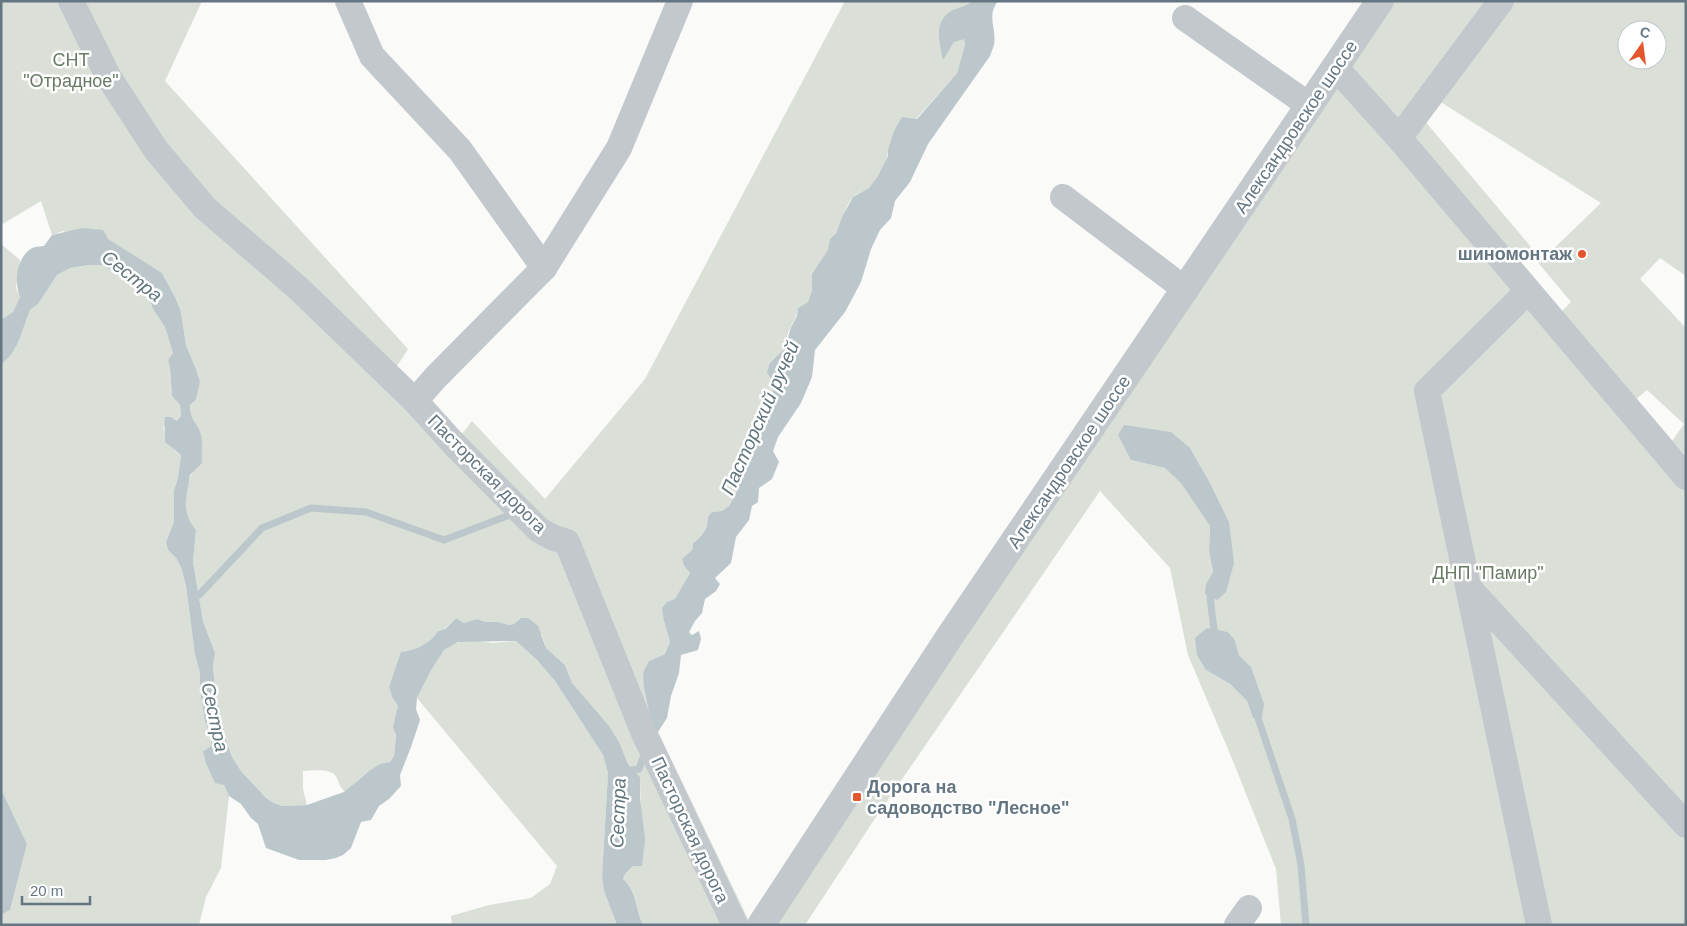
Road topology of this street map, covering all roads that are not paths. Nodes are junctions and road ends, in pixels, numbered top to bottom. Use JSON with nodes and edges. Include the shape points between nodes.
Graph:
{"nodes":[{"id":1,"x":71,"y":1,"type":"edge"},
{"id":2,"x":348,"y":1,"type":"edge"},
{"id":3,"x":680,"y":1,"type":"edge"},
{"id":4,"x":1380,"y":1,"type":"edge"},
{"id":5,"x":1501,"y":1,"type":"edge"},
{"id":6,"x":1185,"y":18,"type":"dead end"},
{"id":7,"x":1336,"y":68,"type":"junction"},
{"id":8,"x":1310,"y":106,"type":"junction"},
{"id":9,"x":1399,"y":138,"type":"junction"},
{"id":10,"x":1063,"y":198,"type":"dead end"},
{"id":11,"x":544,"y":268,"type":"junction"},
{"id":12,"x":1186,"y":290,"type":"junction"},
{"id":13,"x":1528,"y":291,"type":"junction"},
{"id":14,"x":415,"y":401,"type":"junction"},
{"id":15,"x":1683,"y":469,"type":"edge"},
{"id":16,"x":1468,"y":587,"type":"junction"},
{"id":17,"x":1686,"y":825,"type":"edge"},
{"id":18,"x":735,"y":925,"type":"edge"},
{"id":19,"x":761,"y":925,"type":"edge"},
{"id":20,"x":1539,"y":925,"type":"edge"}],
"edges":[{"from":1,"to":14,"type":"street","name":"Пасторская дорога","via":[[108,76],[156,150],[205,208],[298,288]]},
{"from":2,"to":11,"type":"street","via":[[372,56],[460,150]]},
{"from":3,"to":11,"type":"street","via":[[619,148]]},
{"from":4,"to":7,"type":"street","name":"Александровское шоссе"},
{"from":5,"to":9,"type":"street"},
{"from":6,"to":8,"type":"street"},
{"from":7,"to":8,"type":"street","name":"Александровское шоссе"},
{"from":7,"to":9,"type":"street"},
{"from":8,"to":12,"type":"street","name":"Александровское шоссе"},
{"from":9,"to":13,"type":"street"},
{"from":10,"to":12,"type":"street"},
{"from":11,"to":14,"type":"street"},
{"from":12,"to":19,"type":"street","name":"Александровское шоссе","via":[[950,636]]},
{"from":13,"to":15,"type":"street"},
{"from":13,"to":16,"type":"street","via":[[1427,390]]},
{"from":14,"to":18,"type":"street","name":"Пасторская дорога","via":[[539,530],[567,542],[647,740]]},
{"from":16,"to":17,"type":"street"},
{"from":16,"to":20,"type":"street"}]}
